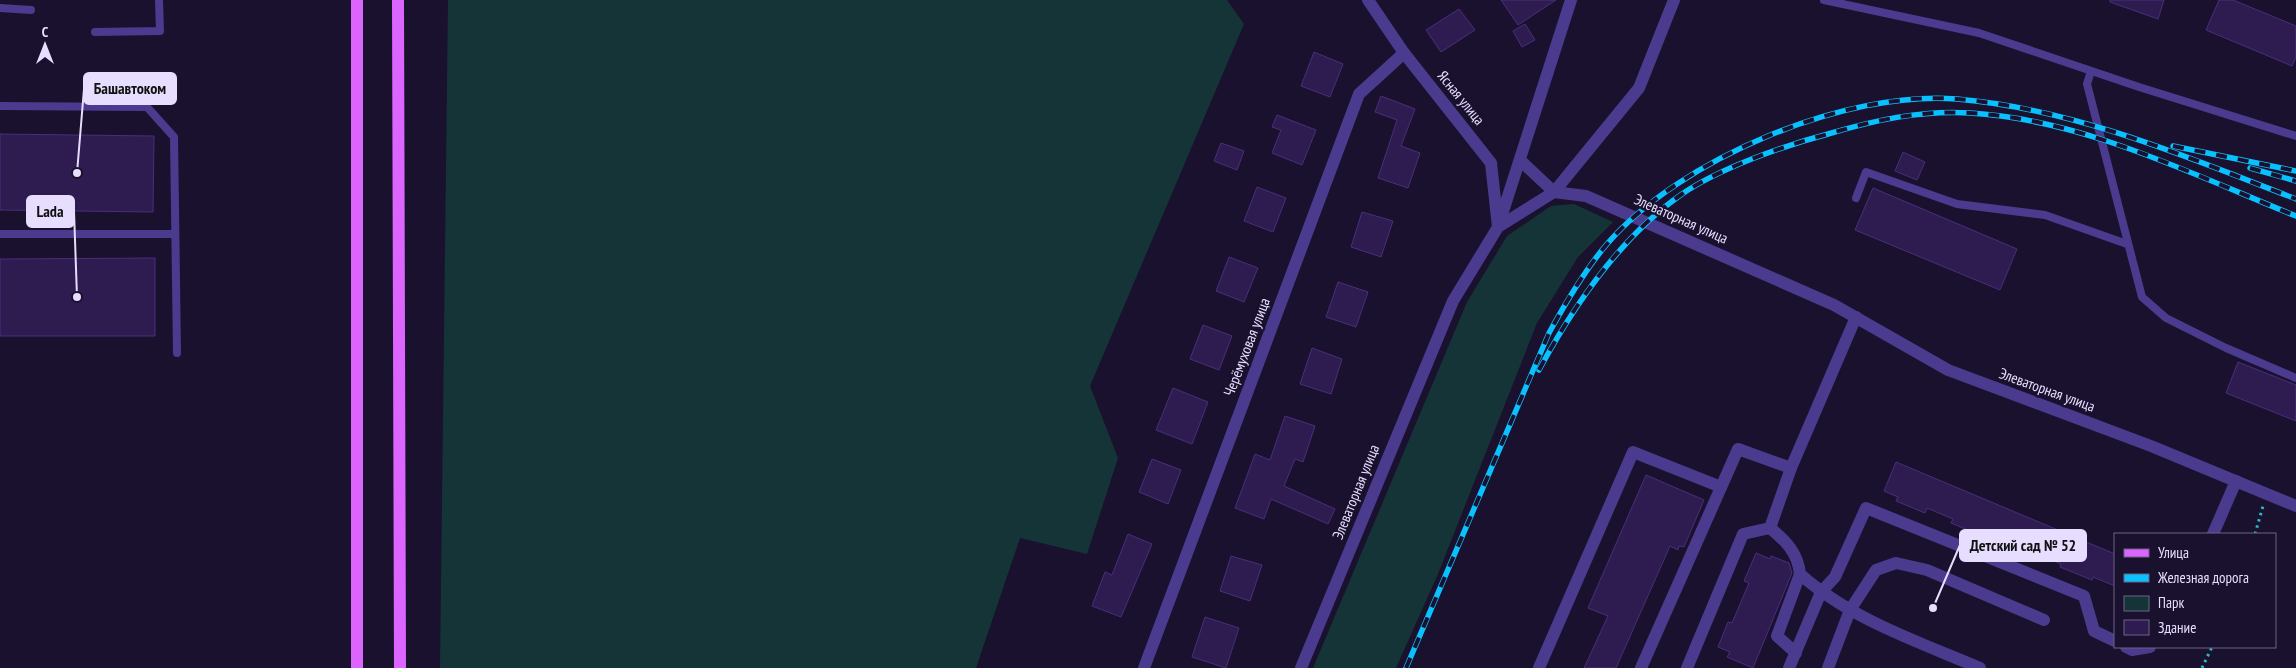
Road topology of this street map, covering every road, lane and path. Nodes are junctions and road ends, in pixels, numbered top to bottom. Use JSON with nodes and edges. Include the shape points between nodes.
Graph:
{"nodes":[{"id":1,"x":159,"y":0,"type":"edge"},
{"id":2,"x":358,"y":0,"type":"edge"},
{"id":3,"x":398,"y":0,"type":"edge"},
{"id":4,"x":1368,"y":0,"type":"edge"},
{"id":5,"x":1571,"y":0,"type":"edge"},
{"id":6,"x":1674,"y":0,"type":"edge"},
{"id":7,"x":1824,"y":0,"type":"edge"},
{"id":8,"x":0,"y":8,"type":"edge"},
{"id":9,"x":31,"y":10,"type":"dead end"},
{"id":10,"x":95,"y":32,"type":"dead end"},
{"id":11,"x":1404,"y":53,"type":"junction"},
{"id":12,"x":2092,"y":71,"type":"junction"},
{"id":13,"x":0,"y":106,"type":"edge"},
{"id":14,"x":2296,"y":136,"type":"edge"},
{"id":15,"x":1520,"y":160,"type":"junction"},
{"id":16,"x":1554,"y":192,"type":"junction"},
{"id":17,"x":1856,"y":198,"type":"dead end"},
{"id":18,"x":1498,"y":228,"type":"junction"},
{"id":19,"x":0,"y":234,"type":"edge"},
{"id":20,"x":175,"y":234,"type":"junction"},
{"id":21,"x":2127,"y":244,"type":"junction"},
{"id":22,"x":1856,"y":317,"type":"junction"},
{"id":23,"x":177,"y":352,"type":"dead end"},
{"id":24,"x":2296,"y":378,"type":"edge"},
{"id":25,"x":1791,"y":468,"type":"junction"},
{"id":26,"x":2236,"y":481,"type":"junction"},
{"id":27,"x":1721,"y":487,"type":"junction"},
{"id":28,"x":2269,"y":494,"type":"junction"},
{"id":29,"x":2296,"y":506,"type":"edge"},
{"id":30,"x":1770,"y":528,"type":"junction"},
{"id":31,"x":2214,"y":533,"type":"edge"},
{"id":32,"x":2255,"y":533,"type":"edge"},
{"id":33,"x":1800,"y":574,"type":"junction"},
{"id":34,"x":1820,"y":592,"type":"junction"},
{"id":35,"x":1850,"y":610,"type":"junction"},
{"id":36,"x":2044,"y":620,"type":"dead end"},
{"id":37,"x":2114,"y":641,"type":"edge"},
{"id":38,"x":2128,"y":648,"type":"edge"},
{"id":39,"x":2144,"y":648,"type":"edge"},
{"id":40,"x":2212,"y":648,"type":"edge"},
{"id":41,"x":1796,"y":653,"type":"junction"},
{"id":42,"x":357,"y":668,"type":"edge"},
{"id":43,"x":400,"y":668,"type":"edge"},
{"id":44,"x":1144,"y":668,"type":"edge"},
{"id":45,"x":1301,"y":668,"type":"edge"},
{"id":46,"x":1539,"y":668,"type":"edge"},
{"id":47,"x":1641,"y":668,"type":"edge"},
{"id":48,"x":1687,"y":668,"type":"edge"},
{"id":49,"x":1789,"y":668,"type":"edge"},
{"id":50,"x":1828,"y":668,"type":"edge"},
{"id":51,"x":1980,"y":668,"type":"edge"},
{"id":52,"x":2202,"y":668,"type":"edge"}],
"edges":[{"from":1,"to":10,"type":"lane","via":[[160,31]]},
{"from":2,"to":42,"type":"main road"},
{"from":3,"to":43,"type":"main road"},
{"from":4,"to":11,"type":"street","name":"Ясная улица"},
{"from":5,"to":15,"type":"street"},
{"from":6,"to":16,"type":"street","via":[[1639,88]]},
{"from":7,"to":12,"type":"lane","via":[[1979,33]]},
{"from":8,"to":9,"type":"lane"},
{"from":11,"to":18,"type":"street","name":"Ясная улица","via":[[1491,163]]},
{"from":11,"to":44,"type":"street","name":"Черёмуховая улица","via":[[1359,94]]},
{"from":12,"to":14,"type":"lane"},
{"from":12,"to":21,"type":"lane","via":[[2087,84]]},
{"from":13,"to":20,"type":"lane","via":[[147,107],[174,138]]},
{"from":15,"to":16,"type":"street"},
{"from":15,"to":18,"type":"street"},
{"from":16,"to":18,"type":"street","name":"Элеваторная улица"},
{"from":16,"to":22,"type":"street","name":"Элеваторная улица","via":[[1586,196]]},
{"from":17,"to":21,"type":"lane","via":[[1866,172],[1957,204],[2045,216]]},
{"from":18,"to":45,"type":"street","name":"Элеваторная улица","via":[[1453,301]]},
{"from":19,"to":20,"type":"lane"},
{"from":20,"to":23,"type":"lane"},
{"from":21,"to":24,"type":"lane","via":[[2142,297],[2166,318]]},
{"from":22,"to":25,"type":"street"},
{"from":22,"to":26,"type":"street","name":"Элеваторная улица","via":[[1948,370]]},
{"from":25,"to":27,"type":"street","via":[[1738,449]]},
{"from":25,"to":30,"type":"street"},
{"from":26,"to":28,"type":"street","name":"Элеваторная улица"},
{"from":26,"to":31,"type":"street"},
{"from":27,"to":46,"type":"street","via":[[1633,452]]},
{"from":27,"to":47,"type":"street"},
{"from":28,"to":29,"type":"street","name":"Элеваторная улица"},
{"from":28,"to":32,"type":"path"},
{"from":30,"to":33,"type":"street","via":[[1786,541],[1798,560]]},
{"from":30,"to":48,"type":"street","via":[[1743,534]]},
{"from":33,"to":34,"type":"street"},
{"from":33,"to":41,"type":"street","via":[[1777,636]]},
{"from":34,"to":35,"type":"street"},
{"from":34,"to":37,"type":"street","via":[[1835,577],[1866,508],[2084,596],[2094,631]]},
{"from":34,"to":41,"type":"street"},
{"from":35,"to":36,"type":"street","via":[[1876,570],[1896,563],[1926,570]]},
{"from":35,"to":50,"type":"street"},
{"from":35,"to":51,"type":"street"},
{"from":38,"to":39,"type":"street"},
{"from":40,"to":52,"type":"path"},
{"from":41,"to":49,"type":"street"}]}
